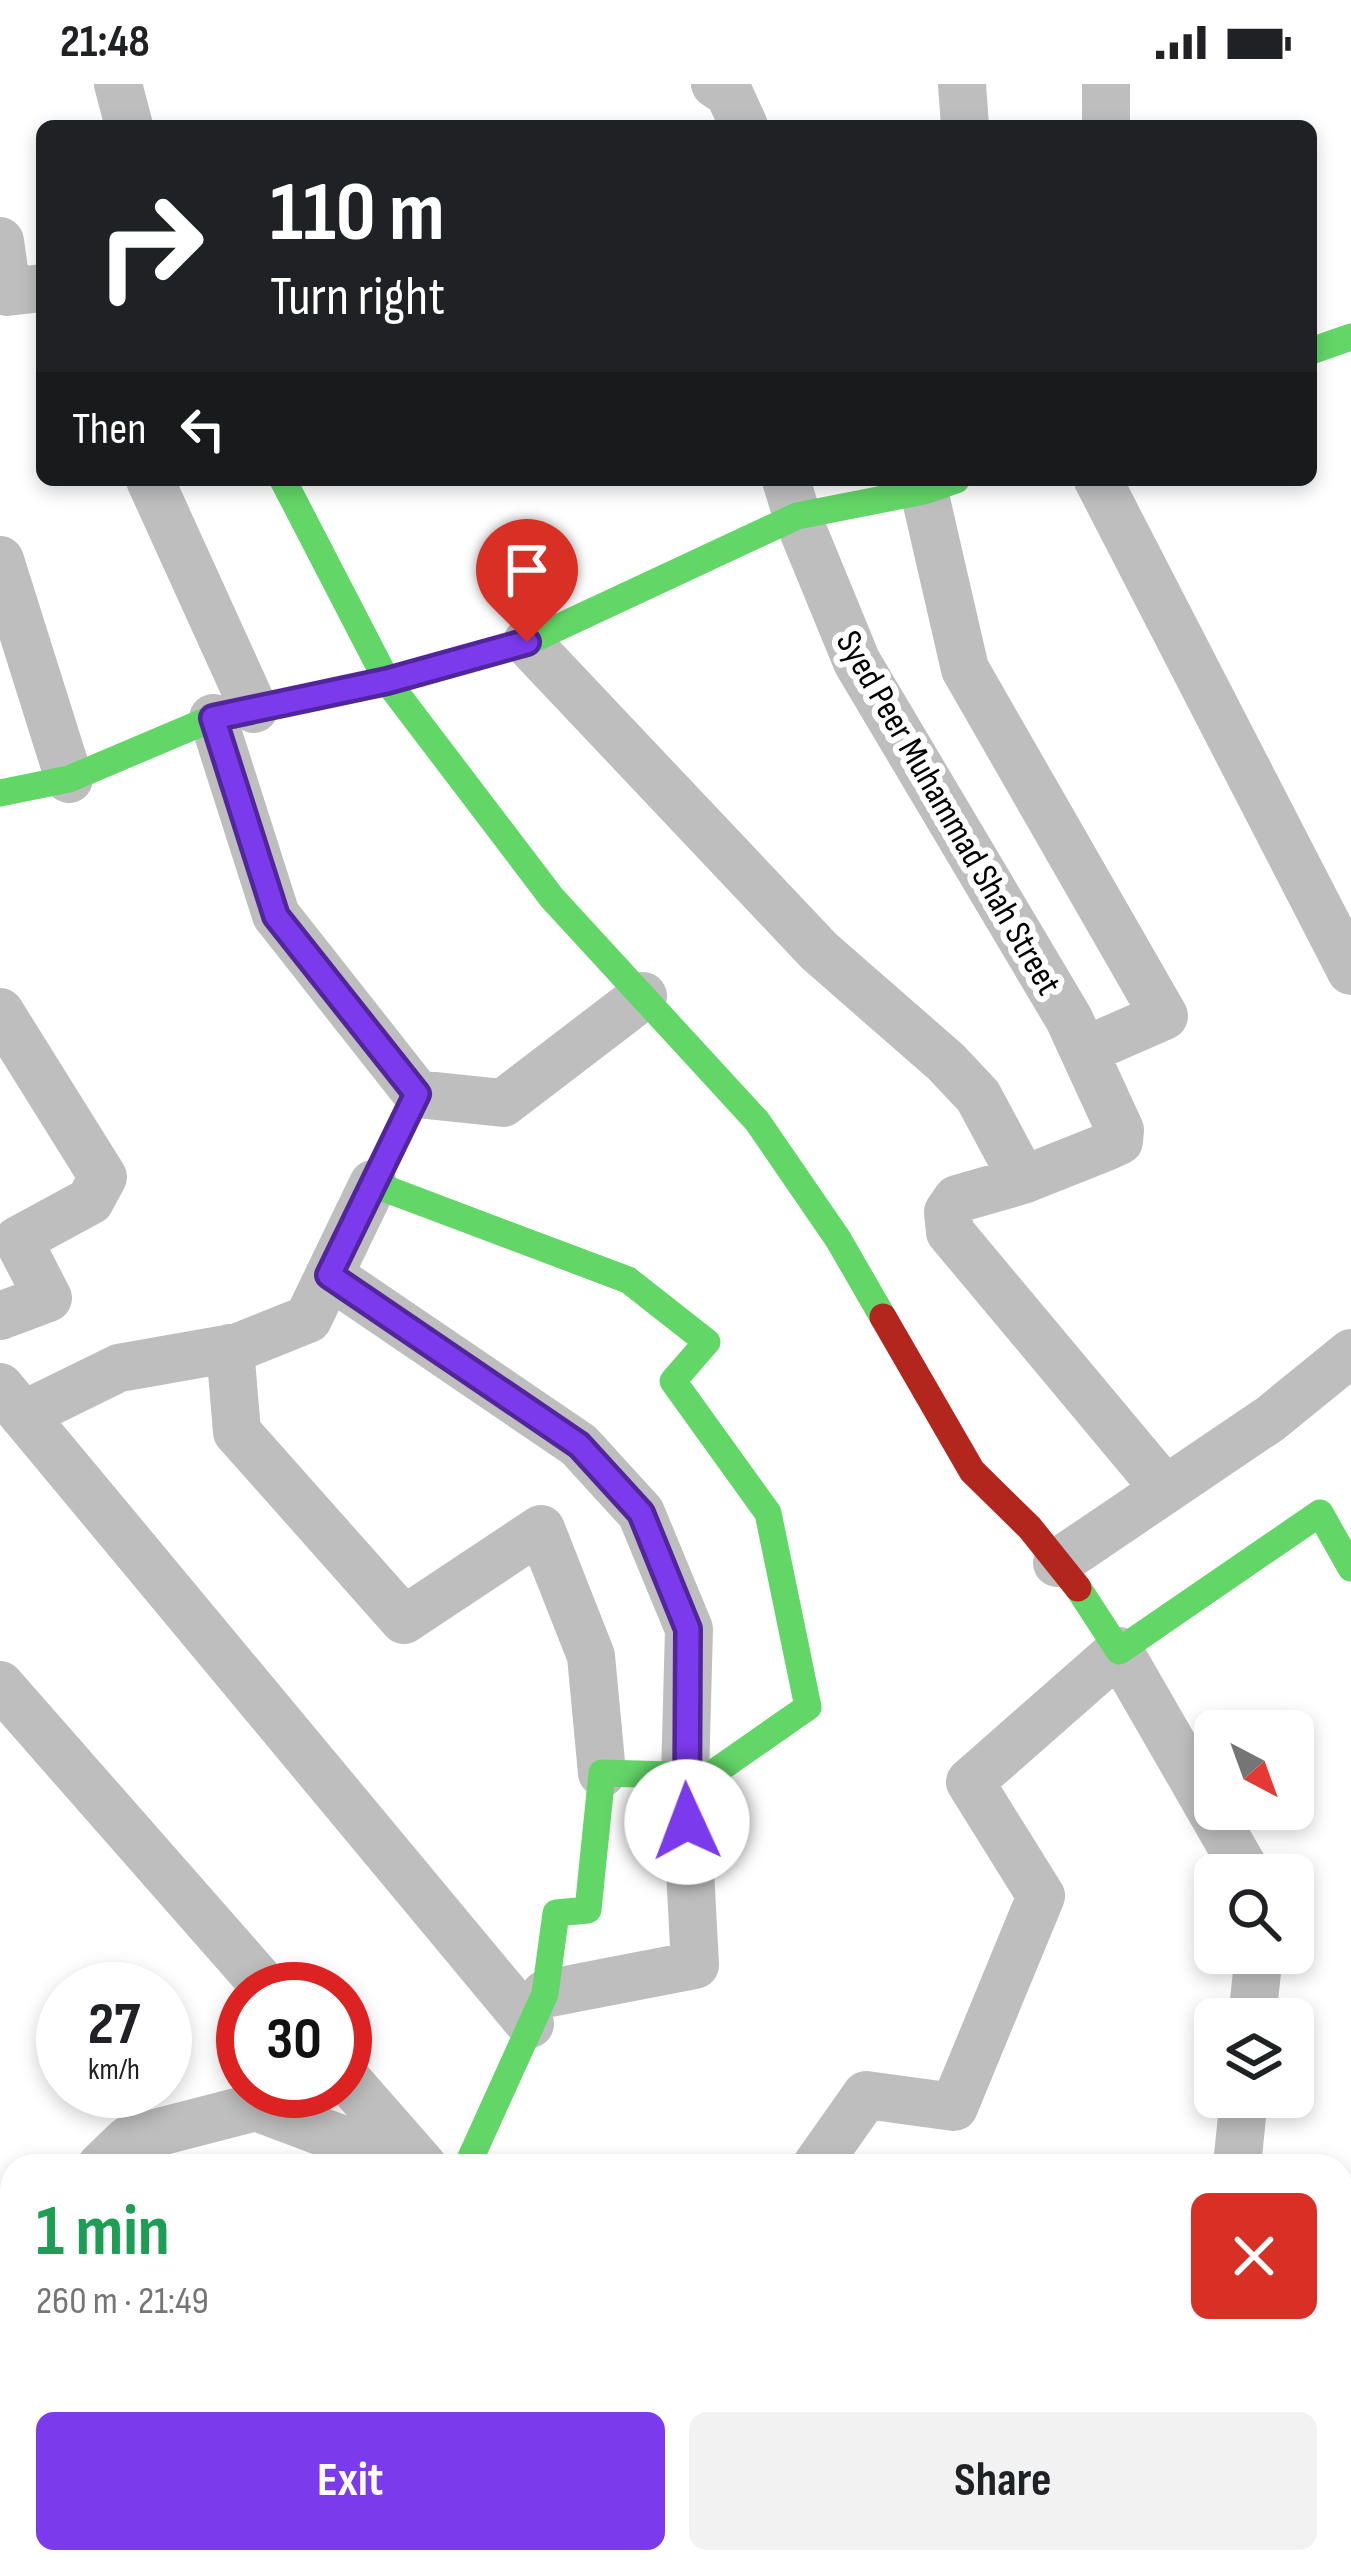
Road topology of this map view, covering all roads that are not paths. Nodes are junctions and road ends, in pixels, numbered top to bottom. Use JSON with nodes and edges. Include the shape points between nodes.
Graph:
{"nodes":[{"id":1,"x":118,"y":84,"type":"edge"},
{"id":2,"x":715,"y":84,"type":"edge"},
{"id":3,"x":962,"y":84,"type":"edge"},
{"id":4,"x":1106,"y":84,"type":"edge"},
{"id":5,"x":127,"y":120,"type":"edge"},
{"id":6,"x":741,"y":120,"type":"edge"},
{"id":7,"x":964,"y":120,"type":"edge"},
{"id":8,"x":1106,"y":120,"type":"edge"},
{"id":9,"x":0,"y":241,"type":"edge"},
{"id":10,"x":36,"y":288,"type":"edge"},
{"id":11,"x":152,"y":486,"type":"edge"},
{"id":12,"x":286,"y":486,"type":"edge"},
{"id":13,"x":940,"y":486,"type":"edge"},
{"id":14,"x":1101,"y":486,"type":"edge"},
{"id":15,"x":792,"y":498,"type":"edge"},
{"id":16,"x":0,"y":560,"type":"edge"},
{"id":17,"x":527,"y":642,"type":"junction"},
{"id":18,"x":387,"y":681,"type":"junction"},
{"id":19,"x":233,"y":713,"type":"junction"},
{"id":20,"x":68,"y":779,"type":"junction"},
{"id":21,"x":0,"y":793,"type":"edge"},
{"id":22,"x":1351,"y":971,"type":"edge"},
{"id":23,"x":643,"y":996,"type":"junction"},
{"id":24,"x":0,"y":1012,"type":"edge"},
{"id":25,"x":1084,"y":1051,"type":"junction"},
{"id":26,"x":417,"y":1094,"type":"junction"},
{"id":27,"x":1023,"y":1180,"type":"junction"},
{"id":28,"x":373,"y":1184,"type":"junction"},
{"id":29,"x":329,"y":1275,"type":"junction"},
{"id":30,"x":0,"y":1316,"type":"edge"},
{"id":31,"x":230,"y":1348,"type":"junction"},
{"id":32,"x":1351,"y":1353,"type":"edge"},
{"id":33,"x":12,"y":1401,"type":"edge"},
{"id":34,"x":1164,"y":1488,"type":"junction"},
{"id":35,"x":1057,"y":1563,"type":"junction"},
{"id":36,"x":1351,"y":1568,"type":"edge"},
{"id":37,"x":1119,"y":1652,"type":"junction"},
{"id":38,"x":0,"y":1684,"type":"edge"},
{"id":39,"x":602,"y":1774,"type":"junction"},
{"id":40,"x":685,"y":1775,"type":"junction"},
{"id":41,"x":1236,"y":1854,"type":"edge"},
{"id":42,"x":243,"y":1962,"type":"edge"},
{"id":43,"x":538,"y":2009,"type":"junction"},
{"id":44,"x":372,"y":2108,"type":"edge"},
{"id":45,"x":1242,"y":2118,"type":"edge"},
{"id":46,"x":113,"y":2154,"type":"edge"},
{"id":47,"x":381,"y":2154,"type":"edge"},
{"id":48,"x":412,"y":2154,"type":"edge"},
{"id":49,"x":472,"y":2154,"type":"edge"},
{"id":50,"x":824,"y":2154,"type":"edge"},
{"id":51,"x":1238,"y":2154,"type":"edge"}],
"edges":[{"from":1,"to":5,"type":"street"},
{"from":2,"to":6,"type":"street"},
{"from":3,"to":7,"type":"street"},
{"from":4,"to":8,"type":"street"},
{"from":9,"to":10,"type":"street","via":[[7,292]]},
{"from":11,"to":19,"type":"street"},
{"from":12,"to":18,"type":"street"},
{"from":13,"to":15,"type":"street"},
{"from":13,"to":25,"type":"street","via":[[965,669],[1164,1016]]},
{"from":14,"to":22,"type":"street"},
{"from":15,"to":17,"type":"street"},
{"from":15,"to":25,"type":"street","name":"Syed Peer Muhammad Shah Street","via":[[857,662]]},
{"from":16,"to":20,"type":"street"},
{"from":17,"to":18,"type":"street"},
{"from":17,"to":27,"type":"street","via":[[819,951],[978,1096]]},
{"from":18,"to":19,"type":"street"},
{"from":18,"to":23,"type":"street","via":[[552,898]]},
{"from":19,"to":20,"type":"street"},
{"from":19,"to":26,"type":"street","via":[[276,916]]},
{"from":20,"to":21,"type":"street"},
{"from":23,"to":26,"type":"street","via":[[503,1103]]},
{"from":23,"to":35,"type":"street","via":[[757,1121],[838,1239],[972,1471]]},
{"from":24,"to":30,"type":"street","via":[[103,1177],[90,1201],[19,1240],[48,1298]]},
{"from":25,"to":27,"type":"street","name":"Syed Peer Muhammad Shah Street","via":[[1119,1141]]},
{"from":26,"to":28,"type":"street"},
{"from":27,"to":34,"type":"street","via":[[957,1199],[948,1212],[950,1232]]},
{"from":28,"to":29,"type":"street"},
{"from":28,"to":40,"type":"street","via":[[628,1280],[706,1342],[674,1381],[768,1513],[808,1706],[709,1776]]},
{"from":29,"to":31,"type":"street","via":[[308,1319]]},
{"from":29,"to":40,"type":"street","via":[[579,1445],[641,1513],[688,1629]]},
{"from":31,"to":33,"type":"street","via":[[119,1368]]},
{"from":31,"to":39,"type":"street","via":[[237,1432],[404,1619],[541,1529],[591,1656]]},
{"from":32,"to":34,"type":"street","via":[[1270,1419]]},
{"from":33,"to":43,"type":"street"},
{"from":34,"to":35,"type":"street"},
{"from":35,"to":37,"type":"street"},
{"from":36,"to":37,"type":"street","via":[[1320,1513]]},
{"from":37,"to":41,"type":"street"},
{"from":37,"to":50,"type":"street","via":[[970,1782],[1042,1896],[954,2107],[866,2095]]},
{"from":38,"to":42,"type":"street"},
{"from":39,"to":40,"type":"street"},
{"from":39,"to":43,"type":"street","via":[[588,1910],[556,1913]]},
{"from":40,"to":43,"type":"street","via":[[695,1965]]},
{"from":43,"to":49,"type":"street"},
{"from":44,"to":48,"type":"street"},
{"from":45,"to":51,"type":"street"},
{"from":46,"to":47,"type":"street","via":[[128,2140],[256,2108]]}]}
